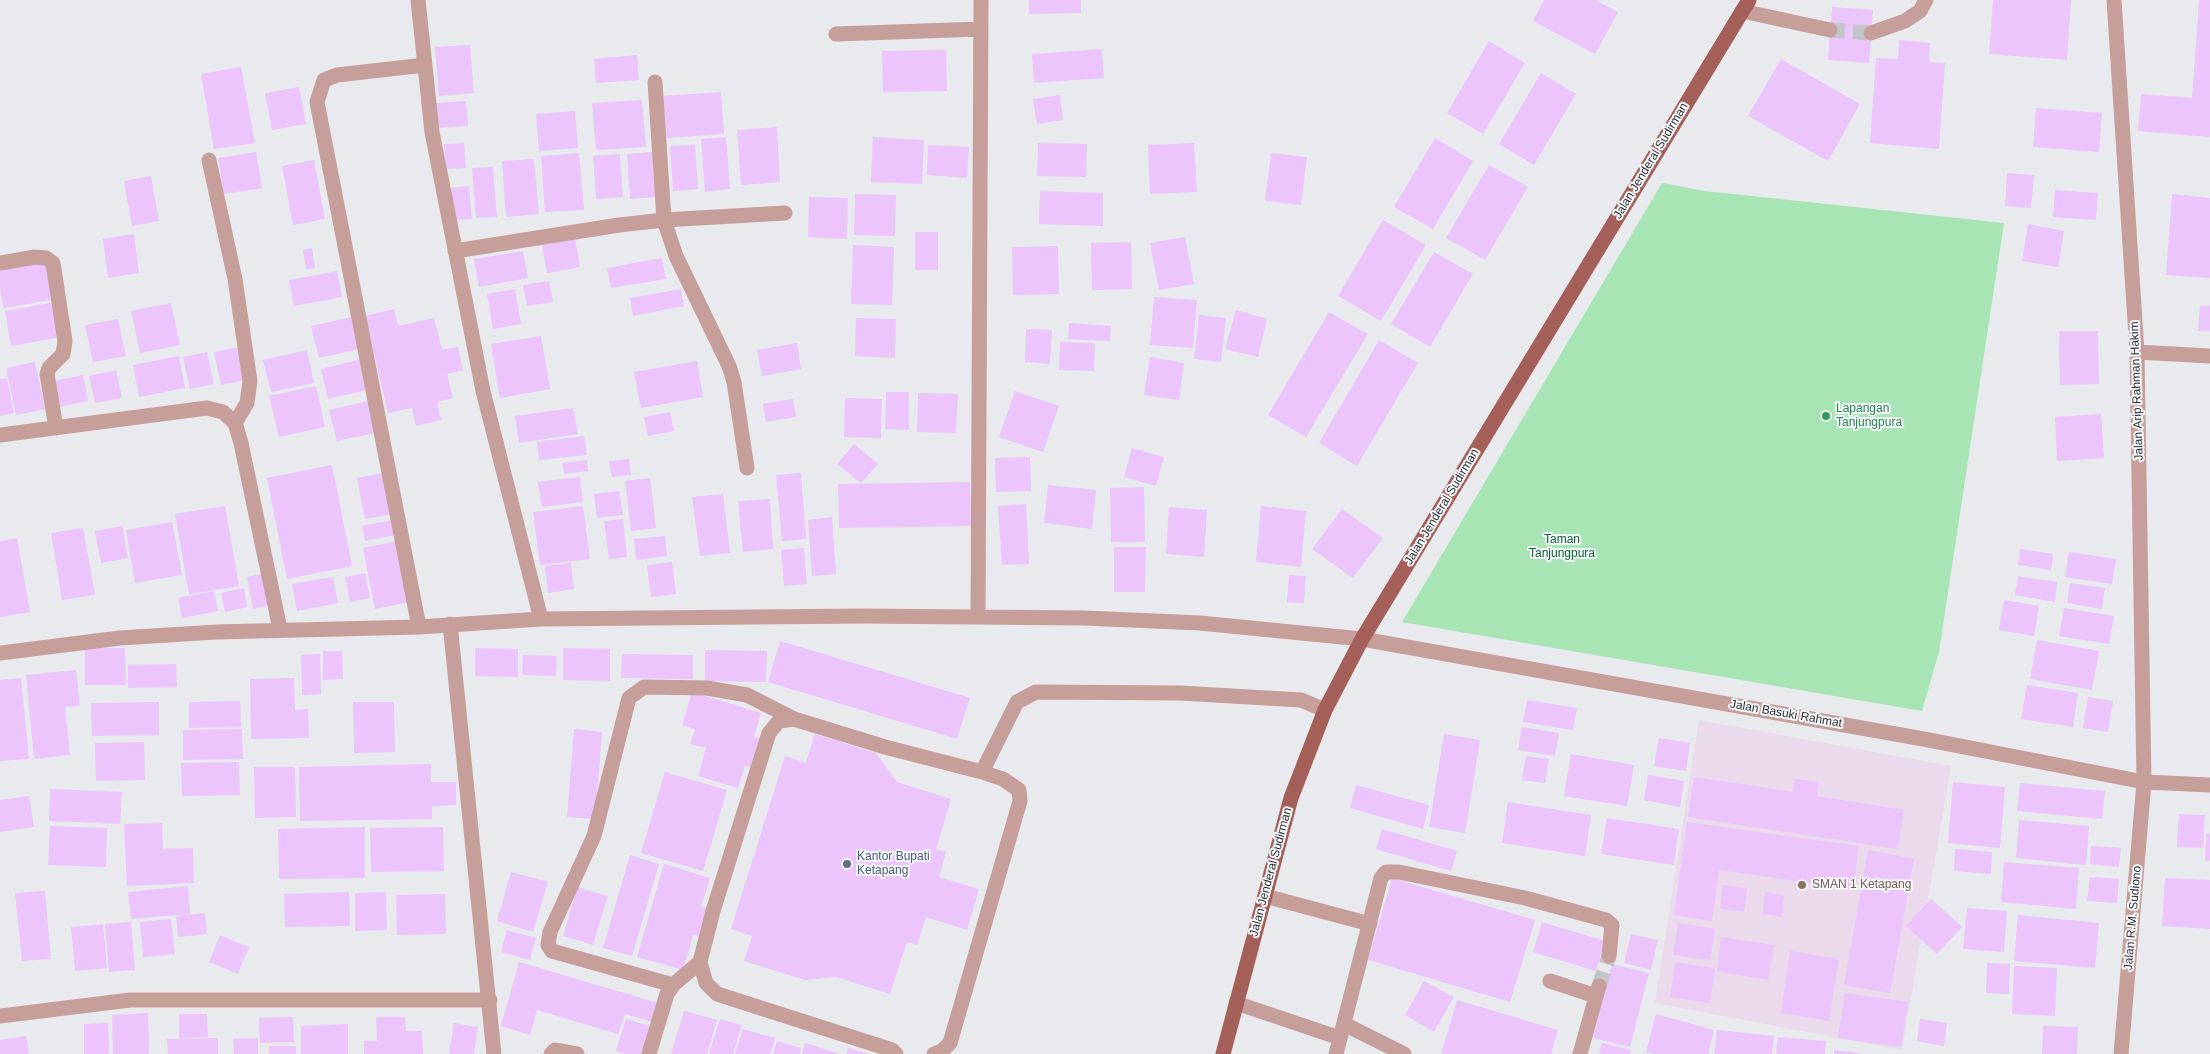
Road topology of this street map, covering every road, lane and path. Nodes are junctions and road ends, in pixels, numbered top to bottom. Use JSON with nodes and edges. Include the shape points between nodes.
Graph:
{"nodes":[{"id":1,"x":418,"y":0,"type":"edge"},
{"id":2,"x":981,"y":0,"type":"edge"},
{"id":3,"x":1926,"y":0,"type":"edge"},
{"id":4,"x":2114,"y":0,"type":"edge"},
{"id":5,"x":1746,"y":6,"type":"edge"},
{"id":6,"x":981,"y":29,"type":"junction"},
{"id":7,"x":1830,"y":30,"type":"tunnel mouth"},
{"id":8,"x":1871,"y":33,"type":"tunnel mouth"},
{"id":9,"x":836,"y":34,"type":"dead end"},
{"id":10,"x":425,"y":65,"type":"junction"},
{"id":11,"x":656,"y":82,"type":"dead end"},
{"id":12,"x":209,"y":160,"type":"dead end"},
{"id":13,"x":785,"y":213,"type":"dead end"},
{"id":14,"x":664,"y":220,"type":"junction"},
{"id":15,"x":455,"y":251,"type":"junction"},
{"id":16,"x":0,"y":263,"type":"edge"},
{"id":17,"x":2137,"y":352,"type":"junction"},
{"id":18,"x":2210,"y":356,"type":"edge"},
{"id":19,"x":235,"y":423,"type":"junction"},
{"id":20,"x":56,"y":428,"type":"junction"},
{"id":21,"x":0,"y":436,"type":"edge"},
{"id":22,"x":747,"y":468,"type":"dead end"},
{"id":23,"x":978,"y":618,"type":"junction"},
{"id":24,"x":541,"y":619,"type":"junction"},
{"id":25,"x":450,"y":624,"type":"junction"},
{"id":26,"x":419,"y":626,"type":"junction"},
{"id":27,"x":280,"y":629,"type":"junction"},
{"id":28,"x":1362,"y":639,"type":"junction"},
{"id":29,"x":0,"y":653,"type":"edge"},
{"id":30,"x":1325,"y":710,"type":"junction"},
{"id":31,"x":794,"y":719,"type":"junction"},
{"id":32,"x":982,"y":772,"type":"junction"},
{"id":33,"x":2144,"y":782,"type":"junction"},
{"id":34,"x":2210,"y":785,"type":"edge"},
{"id":35,"x":1265,"y":896,"type":"junction"},
{"id":36,"x":1370,"y":924,"type":"junction"},
{"id":37,"x":1609,"y":956,"type":"tunnel mouth"},
{"id":38,"x":700,"y":962,"type":"junction"},
{"id":39,"x":1550,"y":981,"type":"dead end"},
{"id":40,"x":673,"y":985,"type":"junction"},
{"id":41,"x":490,"y":1000,"type":"junction"},
{"id":42,"x":1236,"y":1003,"type":"junction"},
{"id":43,"x":0,"y":1016,"type":"edge"},
{"id":44,"x":1342,"y":1031,"type":"junction"},
{"id":45,"x":494,"y":1054,"type":"edge"},
{"id":46,"x":551,"y":1054,"type":"edge"},
{"id":47,"x":577,"y":1054,"type":"edge"},
{"id":48,"x":649,"y":1054,"type":"edge"},
{"id":49,"x":896,"y":1054,"type":"edge"},
{"id":50,"x":934,"y":1054,"type":"edge"},
{"id":51,"x":1223,"y":1054,"type":"edge"},
{"id":52,"x":1336,"y":1054,"type":"edge"},
{"id":53,"x":1404,"y":1054,"type":"edge"},
{"id":54,"x":1580,"y":1054,"type":"edge"},
{"id":55,"x":2122,"y":1054,"type":"edge"}],
"edges":[{"from":1,"to":10,"type":"street"},
{"from":2,"to":6,"type":"street"},
{"from":3,"to":8,"type":"street","via":[[1920,11],[1905,21]]},
{"from":4,"to":17,"type":"street","name":"Jalan Arip Rahman Hakim"},
{"from":5,"to":7,"type":"street"},
{"from":5,"to":28,"type":"main road","name":"Jalan Jenderal Sudirman"},
{"from":6,"to":9,"type":"street"},
{"from":6,"to":23,"type":"street"},
{"from":10,"to":15,"type":"street","via":[[432,132]]},
{"from":10,"to":26,"type":"street","via":[[337,75],[324,80],[317,102]]},
{"from":11,"to":14,"type":"street"},
{"from":12,"to":19,"type":"street","via":[[235,280],[250,381],[247,403]]},
{"from":13,"to":14,"type":"street"},
{"from":14,"to":15,"type":"street"},
{"from":14,"to":22,"type":"street","via":[[676,256],[729,366]]},
{"from":15,"to":24,"type":"street","via":[[483,390]]},
{"from":16,"to":20,"type":"street","via":[[46,258],[54,263],[65,341],[63,354],[48,374]]},
{"from":17,"to":18,"type":"street"},
{"from":17,"to":33,"type":"street","name":"Jalan Arip Rahman Hakim"},
{"from":19,"to":20,"type":"street","via":[[223,412],[207,408]]},
{"from":19,"to":27,"type":"street"},
{"from":20,"to":21,"type":"street"},
{"from":23,"to":24,"type":"street","name":"Jalan Basuki Rahmat"},
{"from":23,"to":28,"type":"street","name":"Jalan Basuki Rahmat","via":[[1200,623]]},
{"from":24,"to":25,"type":"street","name":"Jalan Basuki Rahmat"},
{"from":25,"to":26,"type":"street","name":"Jalan Basuki Rahmat"},
{"from":25,"to":41,"type":"street"},
{"from":26,"to":27,"type":"street","name":"Jalan Basuki Rahmat"},
{"from":27,"to":29,"type":"street","name":"Jalan Basuki Rahmat","via":[[120,638]]},
{"from":28,"to":30,"type":"main road","name":"Jalan Jenderal Sudirman"},
{"from":28,"to":33,"type":"street","name":"Jalan Basuki Rahmat","via":[[1929,740]]},
{"from":30,"to":32,"type":"street","via":[[1301,700],[1180,693],[1036,692],[1017,702]]},
{"from":30,"to":35,"type":"main road","name":"Jalan Jenderal Sudirman","via":[[1291,798]]},
{"from":31,"to":32,"type":"street"},
{"from":31,"to":38,"type":"street","via":[[779,721],[769,733]]},
{"from":31,"to":40,"type":"street","via":[[747,695],[707,688],[644,688],[629,698],[594,836],[550,932],[548,945],[552,951]]},
{"from":32,"to":50,"type":"street","via":[[1003,779],[1019,790],[1020,801],[950,1043]]},
{"from":33,"to":34,"type":"street","name":"Jalan Basuki Rahmat"},
{"from":33,"to":55,"type":"street","name":"Jalan R.M. Sudiono"},
{"from":35,"to":36,"type":"street"},
{"from":35,"to":42,"type":"main road","name":"Jalan Jenderal Sudirman"},
{"from":36,"to":37,"type":"street","via":[[1381,878],[1386,872],[1399,872],[1525,898],[1606,920],[1612,925]]},
{"from":36,"to":44,"type":"street"},
{"from":38,"to":40,"type":"street"},
{"from":38,"to":49,"type":"street","via":[[706,983],[717,994],[892,1050]]},
{"from":39,"to":54,"type":"street","via":[[1598,991]]},
{"from":40,"to":48,"type":"street"},
{"from":41,"to":43,"type":"street","via":[[130,1000]]},
{"from":41,"to":45,"type":"street"},
{"from":42,"to":44,"type":"street"},
{"from":42,"to":51,"type":"main road","name":"Jalan Jenderal Sudirman"},
{"from":44,"to":52,"type":"street"},
{"from":44,"to":53,"type":"street"},
{"from":46,"to":47,"type":"street","via":[[556,1050]]}]}
